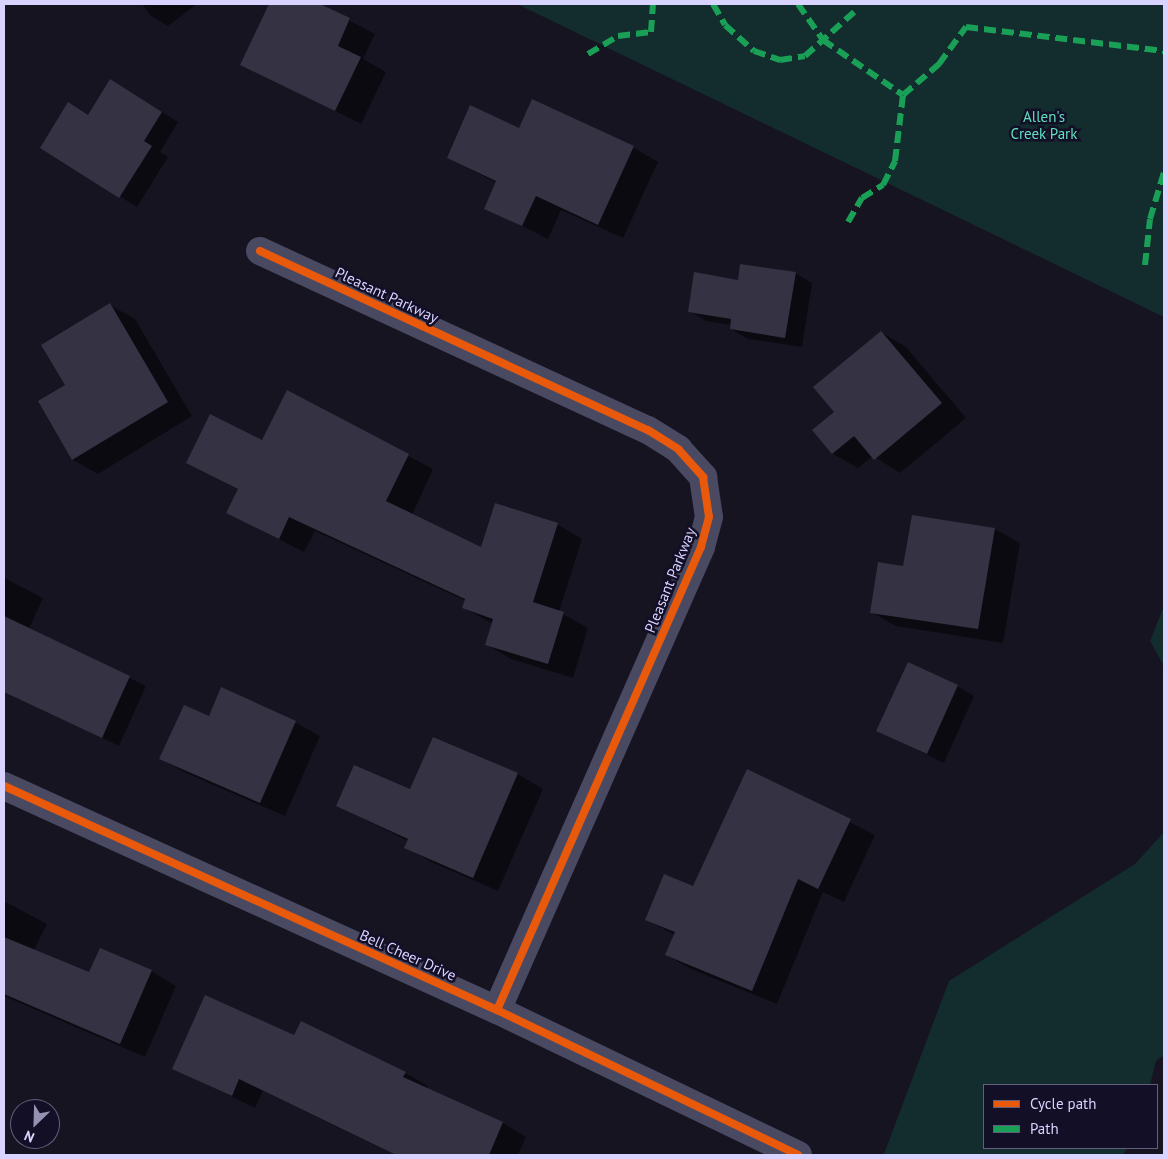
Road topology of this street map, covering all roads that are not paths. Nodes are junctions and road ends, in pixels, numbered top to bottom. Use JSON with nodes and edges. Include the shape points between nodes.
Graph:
{"nodes":[{"id":1,"x":260,"y":251,"type":"dead end"},
{"id":2,"x":4,"y":786,"type":"edge"},
{"id":3,"x":497,"y":1010,"type":"junction"},
{"id":4,"x":798,"y":1155,"type":"edge"}],
"edges":[{"from":1,"to":3,"type":"street","name":"Pleasant Parkway","via":[[648,430],[678,449],[703,477],[709,517],[701,547]]},
{"from":2,"to":3,"type":"street","name":"Bell Cheer Drive"},
{"from":3,"to":4,"type":"street","name":"Bell Cheer Drive"}]}
